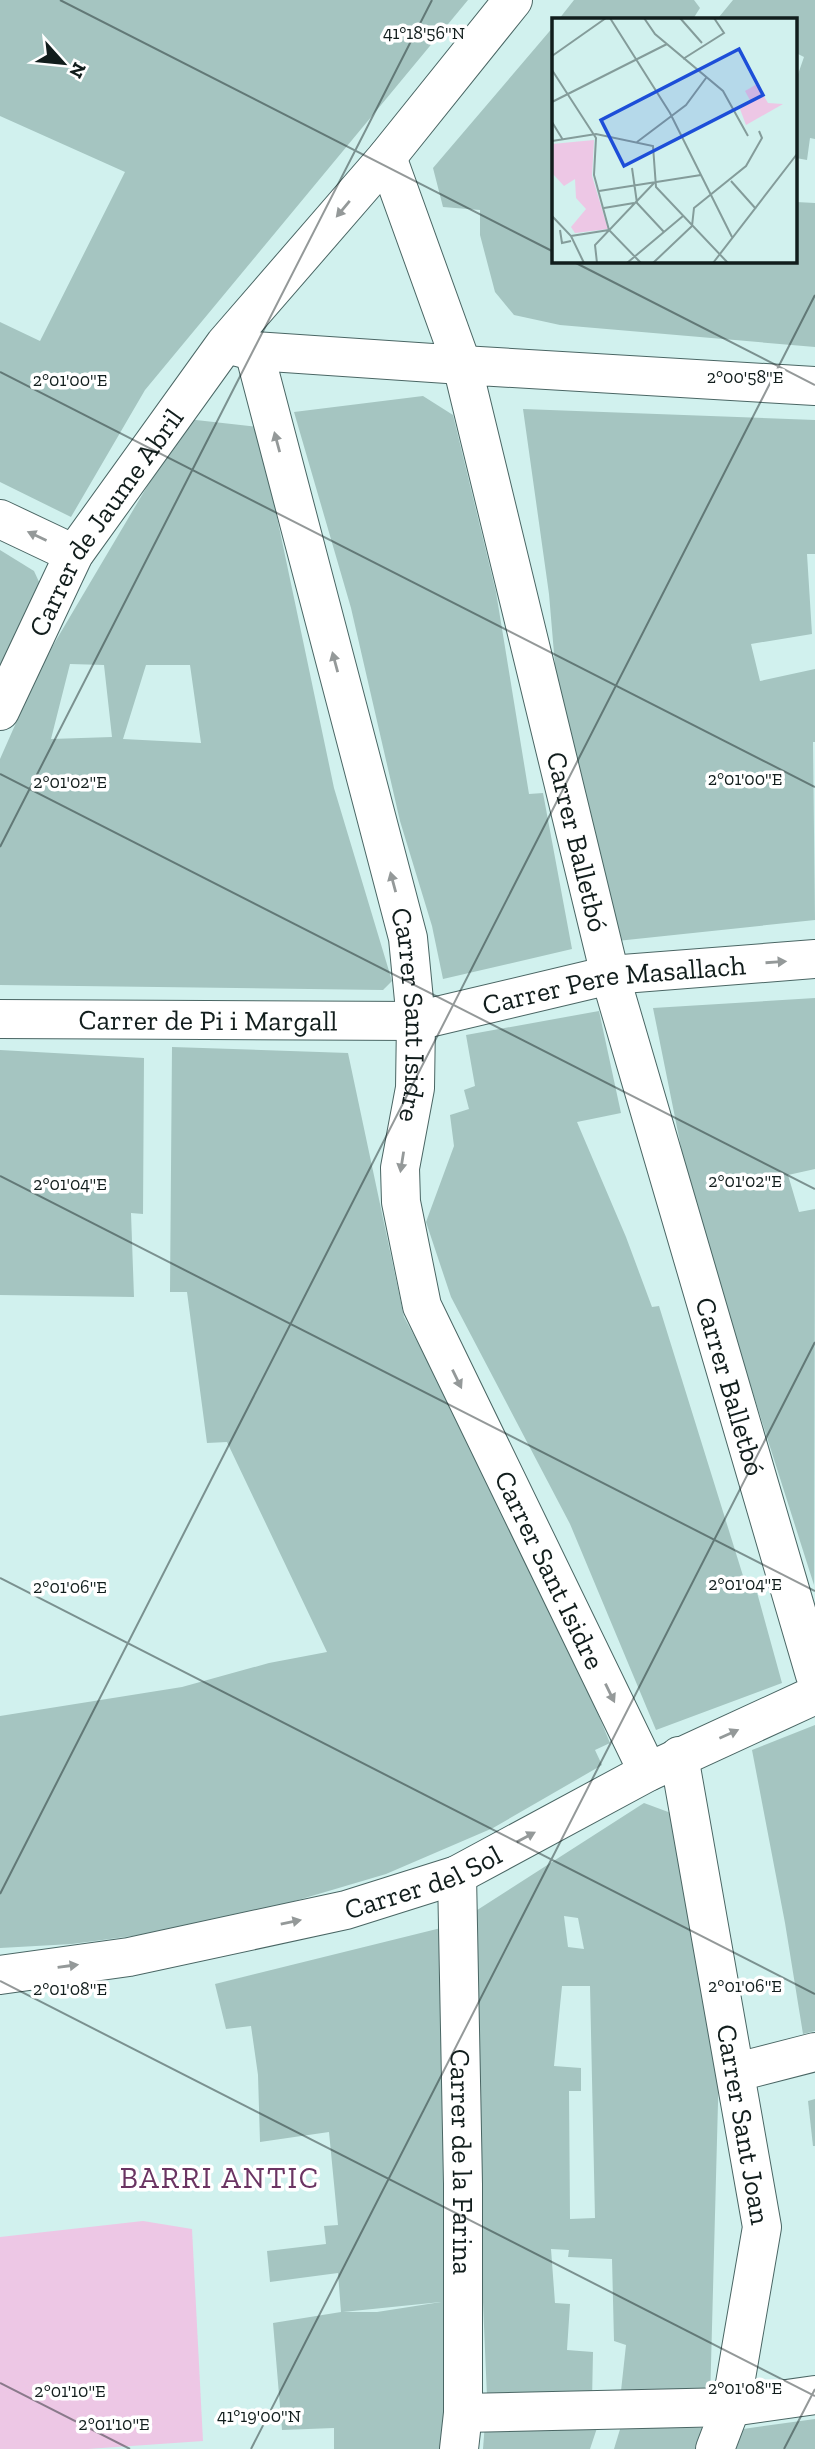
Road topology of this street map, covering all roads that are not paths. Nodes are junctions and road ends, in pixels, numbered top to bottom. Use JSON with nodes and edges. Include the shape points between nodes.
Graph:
{"nodes":[{"id":1,"x":513,"y":0,"type":"edge"},
{"id":2,"x":387,"y":157,"type":"junction"},
{"id":3,"x":239,"y":347,"type":"junction"},
{"id":4,"x":461,"y":365,"type":"junction"},
{"id":5,"x":815,"y":386,"type":"edge"},
{"id":6,"x":0,"y":519,"type":"edge"},
{"id":7,"x":74,"y":554,"type":"junction"},
{"id":8,"x":0,"y":711,"type":"edge"},
{"id":9,"x":815,"y":960,"type":"edge"},
{"id":10,"x":610,"y":975,"type":"junction"},
{"id":11,"x":0,"y":1019,"type":"edge"},
{"id":12,"x":416,"y":1021,"type":"junction"},
{"id":13,"x":815,"y":1675,"type":"edge"},
{"id":14,"x":815,"y":1695,"type":"edge"},
{"id":15,"x":664,"y":1764,"type":"junction"},
{"id":16,"x":457,"y":1875,"type":"junction"},
{"id":17,"x":0,"y":1975,"type":"edge"},
{"id":18,"x":815,"y":2053,"type":"edge"},
{"id":19,"x":737,"y":2072,"type":"junction"},
{"id":20,"x":815,"y":2395,"type":"edge"},
{"id":21,"x":731,"y":2407,"type":"junction"},
{"id":22,"x":461,"y":2431,"type":"edge"},
{"id":23,"x":715,"y":2449,"type":"edge"}],
"edges":[{"from":1,"to":2,"type":"street"},
{"from":2,"to":3,"type":"street","name":"Carrer de Jaume Abril","one_way":true},
{"from":2,"to":4,"type":"street","name":"Carrer Balletbó"},
{"from":3,"to":4,"type":"street"},
{"from":3,"to":7,"type":"street","name":"Carrer de Jaume Abril"},
{"from":12,"to":3,"type":"street","name":"Carrer Sant Isidre","one_way":true,"via":[[408,938]]},
{"from":4,"to":5,"type":"street"},
{"from":4,"to":10,"type":"street","name":"Carrer Balletbó"},
{"from":7,"to":6,"type":"street","one_way":true},
{"from":7,"to":8,"type":"street","name":"Carrer de Jaume Abril"},
{"from":10,"to":9,"type":"street","name":"Carrer Pere Masallach","one_way":true},
{"from":10,"to":12,"type":"street","name":"Carrer Pere Masallach"},
{"from":10,"to":13,"type":"street","name":"Carrer Balletbó"},
{"from":11,"to":12,"type":"street","name":"Carrer de Pi i Margall"},
{"from":12,"to":15,"type":"street","name":"Carrer Sant Isidre","one_way":true,"via":[[415,1088],[400,1191],[422,1306]]},
{"from":15,"to":14,"type":"street","name":"Carrer del Sol","one_way":true},
{"from":16,"to":15,"type":"street","name":"Carrer del Sol","one_way":true},
{"from":15,"to":19,"type":"street","name":"Carrer Sant Joan"},
{"from":17,"to":16,"type":"street","name":"Carrer del Sol","one_way":true,"via":[[129,1958],[333,1913]]},
{"from":16,"to":22,"type":"street","name":"Carrer de la Farina","via":[[463,2184]]},
{"from":18,"to":19,"type":"street"},
{"from":19,"to":21,"type":"street","name":"Carrer Sant Joan","via":[[762,2227]]},
{"from":20,"to":21,"type":"street"},
{"from":21,"to":22,"type":"street"},
{"from":21,"to":23,"type":"street","name":"Carrer Sant Joan"}]}
